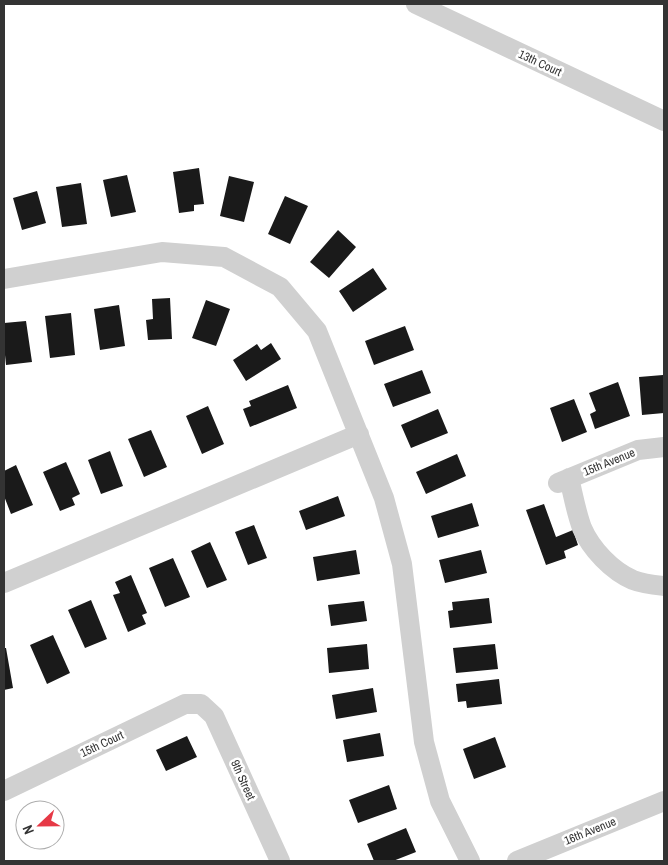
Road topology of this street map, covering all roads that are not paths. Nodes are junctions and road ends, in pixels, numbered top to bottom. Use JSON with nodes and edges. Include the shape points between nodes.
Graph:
{"nodes":[{"id":1,"x":416,"y":4,"type":"edge"},
{"id":2,"x":664,"y":121,"type":"edge"},
{"id":3,"x":4,"y":279,"type":"edge"},
{"id":4,"x":358,"y":434,"type":"junction"},
{"id":5,"x":664,"y":447,"type":"edge"},
{"id":6,"x":4,"y":583,"type":"edge"},
{"id":7,"x":664,"y":586,"type":"edge"},
{"id":8,"x":201,"y":704,"type":"joint"},
{"id":9,"x":4,"y":791,"type":"edge"},
{"id":10,"x":664,"y":801,"type":"edge"},
{"id":11,"x":280,"y":861,"type":"edge"},
{"id":12,"x":470,"y":861,"type":"edge"},
{"id":13,"x":517,"y":861,"type":"edge"}],
"edges":[{"from":1,"to":2,"type":"street","name":"13th Court"},
{"from":3,"to":4,"type":"street","via":[[162,252],[224,257],[280,287],[317,331]]},
{"from":4,"to":6,"type":"street"},
{"from":4,"to":12,"type":"street","via":[[384,498],[402,564],[424,742],[440,801]]},
{"from":5,"to":7,"type":"street","name":"15th Avenue","via":[[638,450],[562,481],[582,528],[604,559],[634,581]]},
{"from":8,"to":9,"type":"street","name":"15th Court","via":[[186,704]]},
{"from":8,"to":11,"type":"street","name":"9th Street","via":[[214,716]]},
{"from":10,"to":13,"type":"street","name":"16th Avenue"}]}
